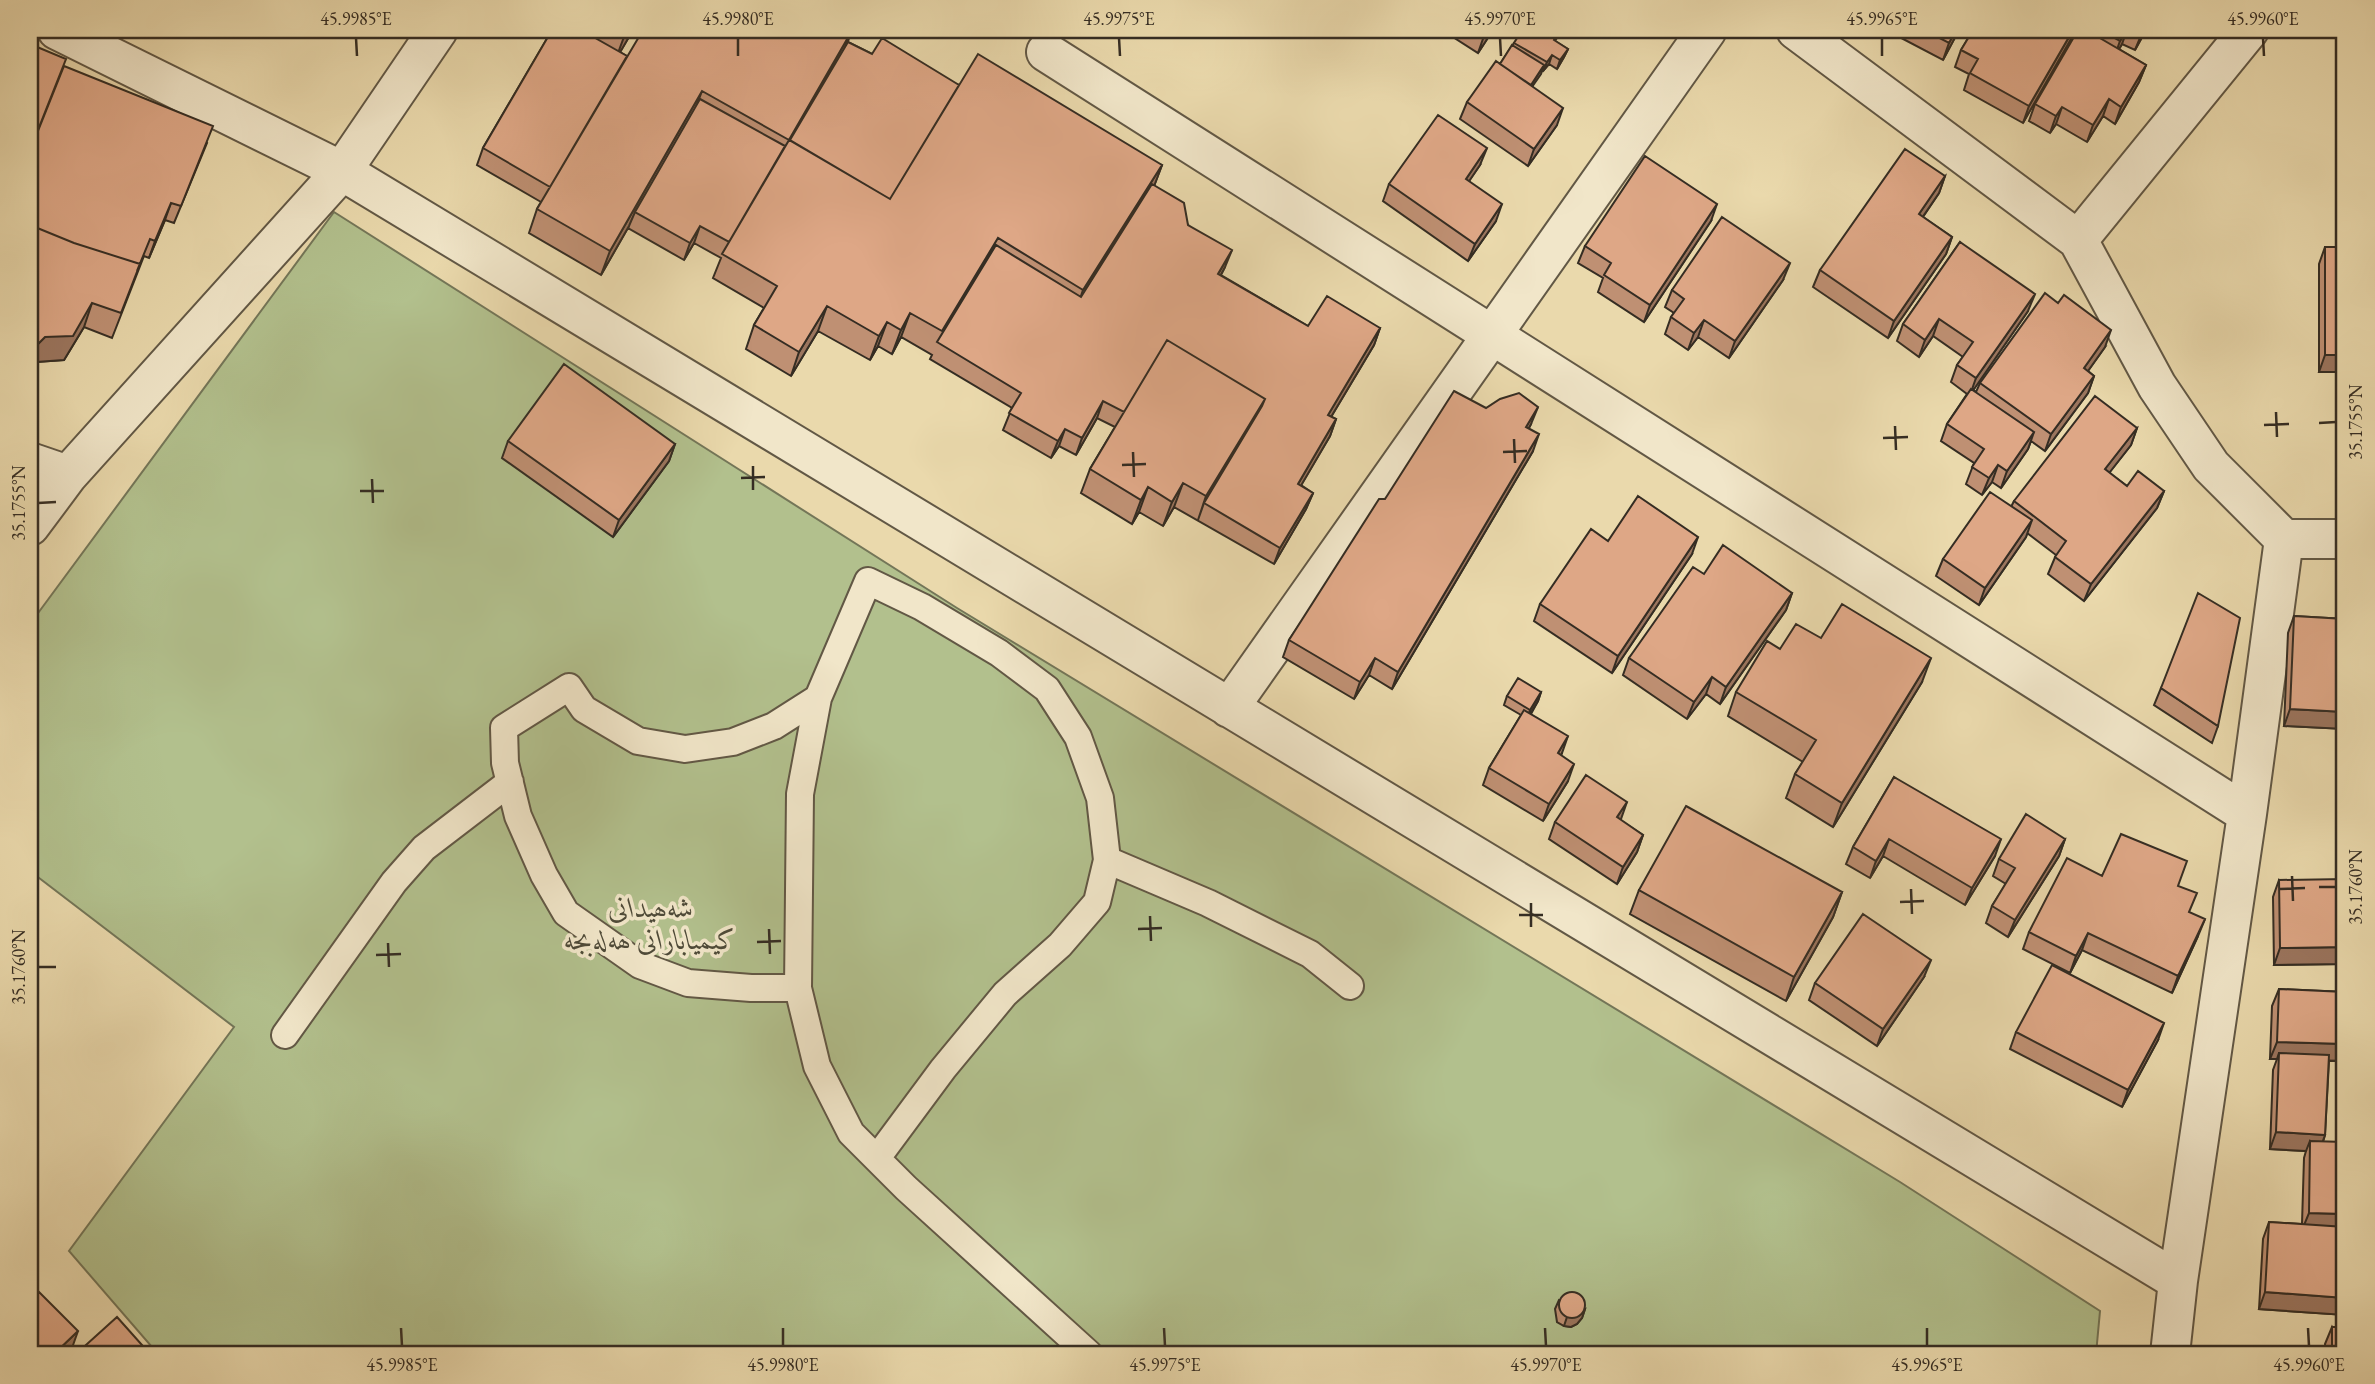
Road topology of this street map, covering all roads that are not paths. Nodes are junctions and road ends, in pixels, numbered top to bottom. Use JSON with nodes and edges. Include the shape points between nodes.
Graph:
{"nodes":[{"id":1,"x":57,"y":30,"type":"edge"},
{"id":2,"x":438,"y":30,"type":"edge"},
{"id":3,"x":1707,"y":30,"type":"edge"},
{"id":4,"x":1796,"y":30,"type":"edge"},
{"id":5,"x":2249,"y":30,"type":"edge"},
{"id":6,"x":1046,"y":52,"type":"dead end"},
{"id":7,"x":342,"y":171,"type":"junction"},
{"id":8,"x":2078,"y":240,"type":"junction"},
{"id":9,"x":1492,"y":335,"type":"junction"},
{"id":10,"x":30,"y":462,"type":"edge"},
{"id":11,"x":68,"y":475,"type":"junction"},
{"id":12,"x":30,"y":526,"type":"edge"},
{"id":13,"x":2284,"y":539,"type":"junction"},
{"id":14,"x":2345,"y":540,"type":"edge"},
{"id":15,"x":818,"y":698,"type":"junction"},
{"id":16,"x":1229,"y":708,"type":"junction"},
{"id":17,"x":510,"y":782,"type":"junction"},
{"id":18,"x":2247,"y":814,"type":"junction"},
{"id":19,"x":1107,"y":860,"type":"junction"},
{"id":20,"x":1350,"y":986,"type":"dead end"},
{"id":21,"x":798,"y":988,"type":"junction"},
{"id":22,"x":285,"y":1035,"type":"dead end"},
{"id":23,"x":877,"y":1158,"type":"junction"},
{"id":24,"x":2178,"y":1281,"type":"junction"},
{"id":25,"x":1089,"y":1354,"type":"edge"},
{"id":26,"x":2170,"y":1354,"type":"edge"}],
"edges":[{"from":1,"to":7,"type":"street"},
{"from":2,"to":7,"type":"street"},
{"from":3,"to":9,"type":"street"},
{"from":4,"to":8,"type":"street"},
{"from":5,"to":8,"type":"street"},
{"from":6,"to":9,"type":"street"},
{"from":7,"to":11,"type":"street"},
{"from":7,"to":16,"type":"street"},
{"from":8,"to":13,"type":"street","via":[[2157,386],[2211,466]]},
{"from":9,"to":16,"type":"street"},
{"from":9,"to":18,"type":"street"},
{"from":10,"to":11,"type":"street"},
{"from":11,"to":12,"type":"street"},
{"from":13,"to":14,"type":"street"},
{"from":13,"to":18,"type":"street"},
{"from":15,"to":17,"type":"lane","via":[[774,726],[733,742],[685,748],[638,741],[584,709],[569,687],[504,728]]},
{"from":15,"to":19,"type":"lane","via":[[868,582],[922,607],[999,653],[1047,690],[1078,737],[1100,798]]},
{"from":15,"to":21,"type":"lane","via":[[800,794]]},
{"from":16,"to":24,"type":"street"},
{"from":17,"to":21,"type":"lane","via":[[518,816],[566,913],[640,965],[688,982]]},
{"from":17,"to":22,"type":"lane","via":[[424,848],[394,882]]},
{"from":18,"to":24,"type":"street"},
{"from":19,"to":20,"type":"lane","via":[[1310,954]]},
{"from":19,"to":23,"type":"lane","via":[[1097,902],[1060,945],[1005,994]]},
{"from":21,"to":23,"type":"lane","via":[[817,1066],[851,1133]]},
{"from":23,"to":25,"type":"lane"},
{"from":24,"to":26,"type":"street"}]}
